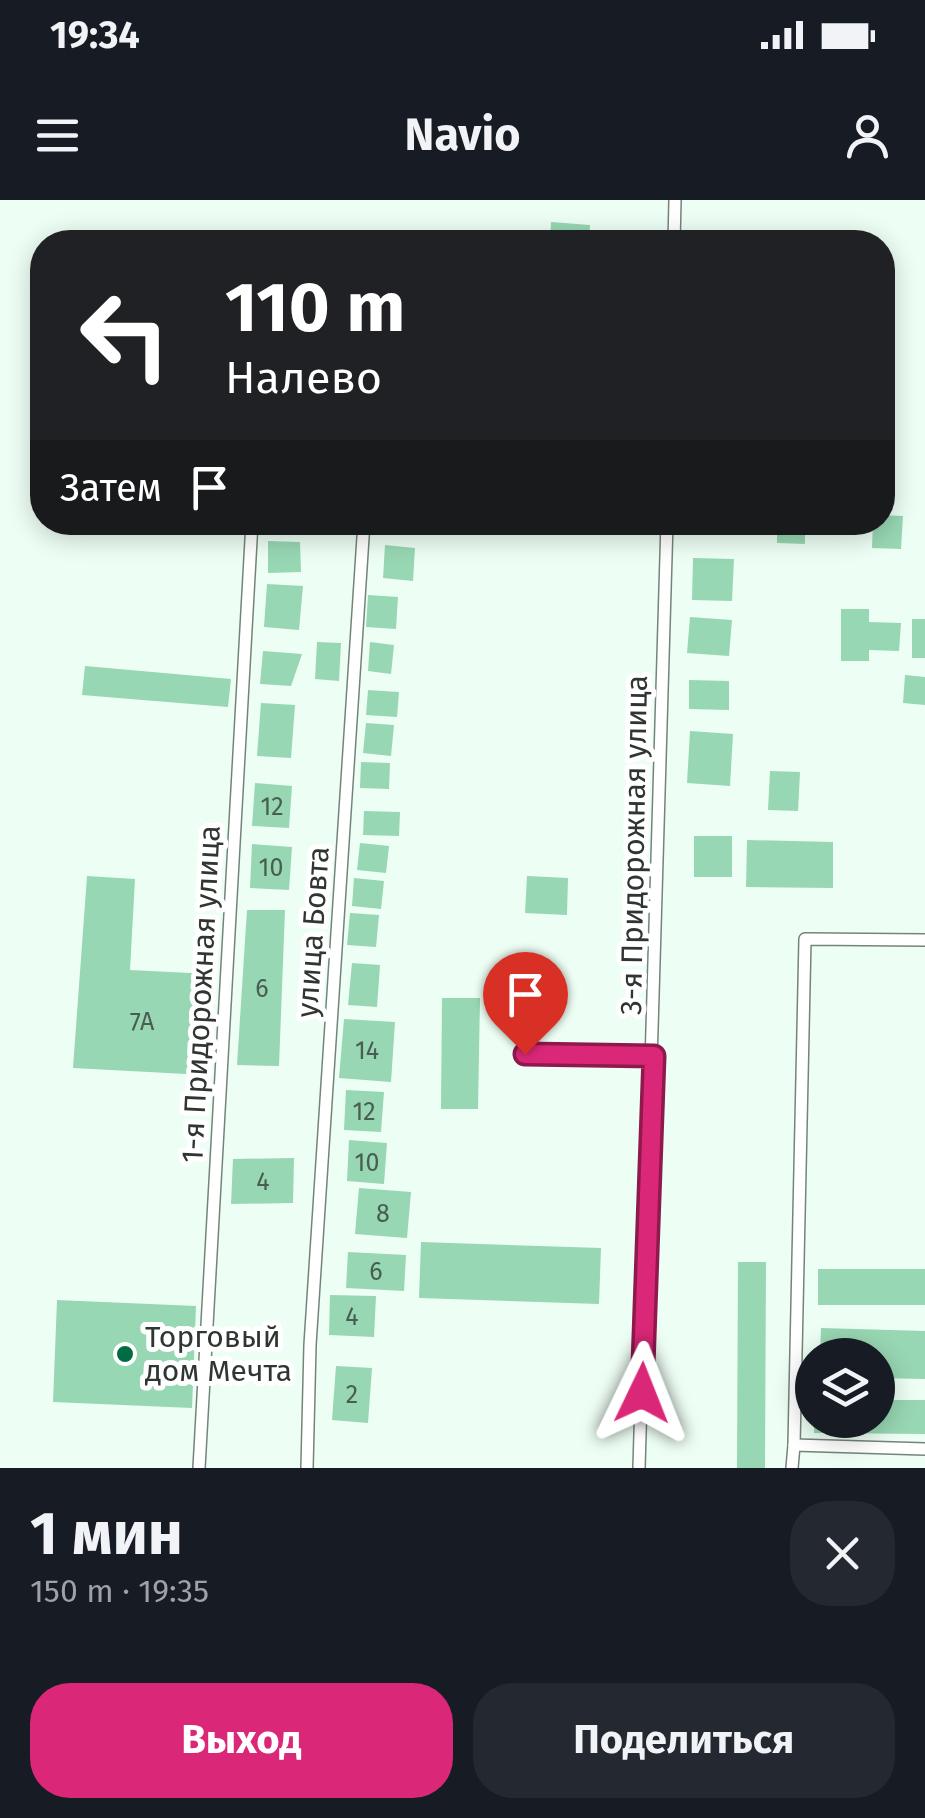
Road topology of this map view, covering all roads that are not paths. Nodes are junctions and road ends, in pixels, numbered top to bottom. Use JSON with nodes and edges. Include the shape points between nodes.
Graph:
{"nodes":[{"id":1,"x":675,"y":200,"type":"edge"},
{"id":2,"x":674,"y":230,"type":"edge"},
{"id":3,"x":251,"y":535,"type":"edge"},
{"id":4,"x":363,"y":535,"type":"edge"},
{"id":5,"x":667,"y":535,"type":"edge"},
{"id":6,"x":925,"y":940,"type":"edge"},
{"id":7,"x":525,"y":1054,"type":"dead end"},
{"id":8,"x":654,"y":1056,"type":"junction"},
{"id":9,"x":794,"y":1445,"type":"junction"},
{"id":10,"x":925,"y":1449,"type":"edge"},
{"id":11,"x":199,"y":1468,"type":"edge"},
{"id":12,"x":306,"y":1468,"type":"edge"},
{"id":13,"x":640,"y":1468,"type":"edge"},
{"id":14,"x":792,"y":1468,"type":"edge"}],
"edges":[{"from":1,"to":2,"type":"lane"},
{"from":3,"to":11,"type":"lane","name":"1-я Придорожная улица"},
{"from":4,"to":12,"type":"lane","name":"улица Бовта"},
{"from":5,"to":8,"type":"lane","name":"3-я Придорожная улица"},
{"from":6,"to":9,"type":"lane","via":[[805,939]]},
{"from":7,"to":8,"type":"lane"},
{"from":8,"to":13,"type":"lane","name":"3-я Придорожная улица"},
{"from":9,"to":10,"type":"lane"},
{"from":9,"to":14,"type":"lane"}]}
